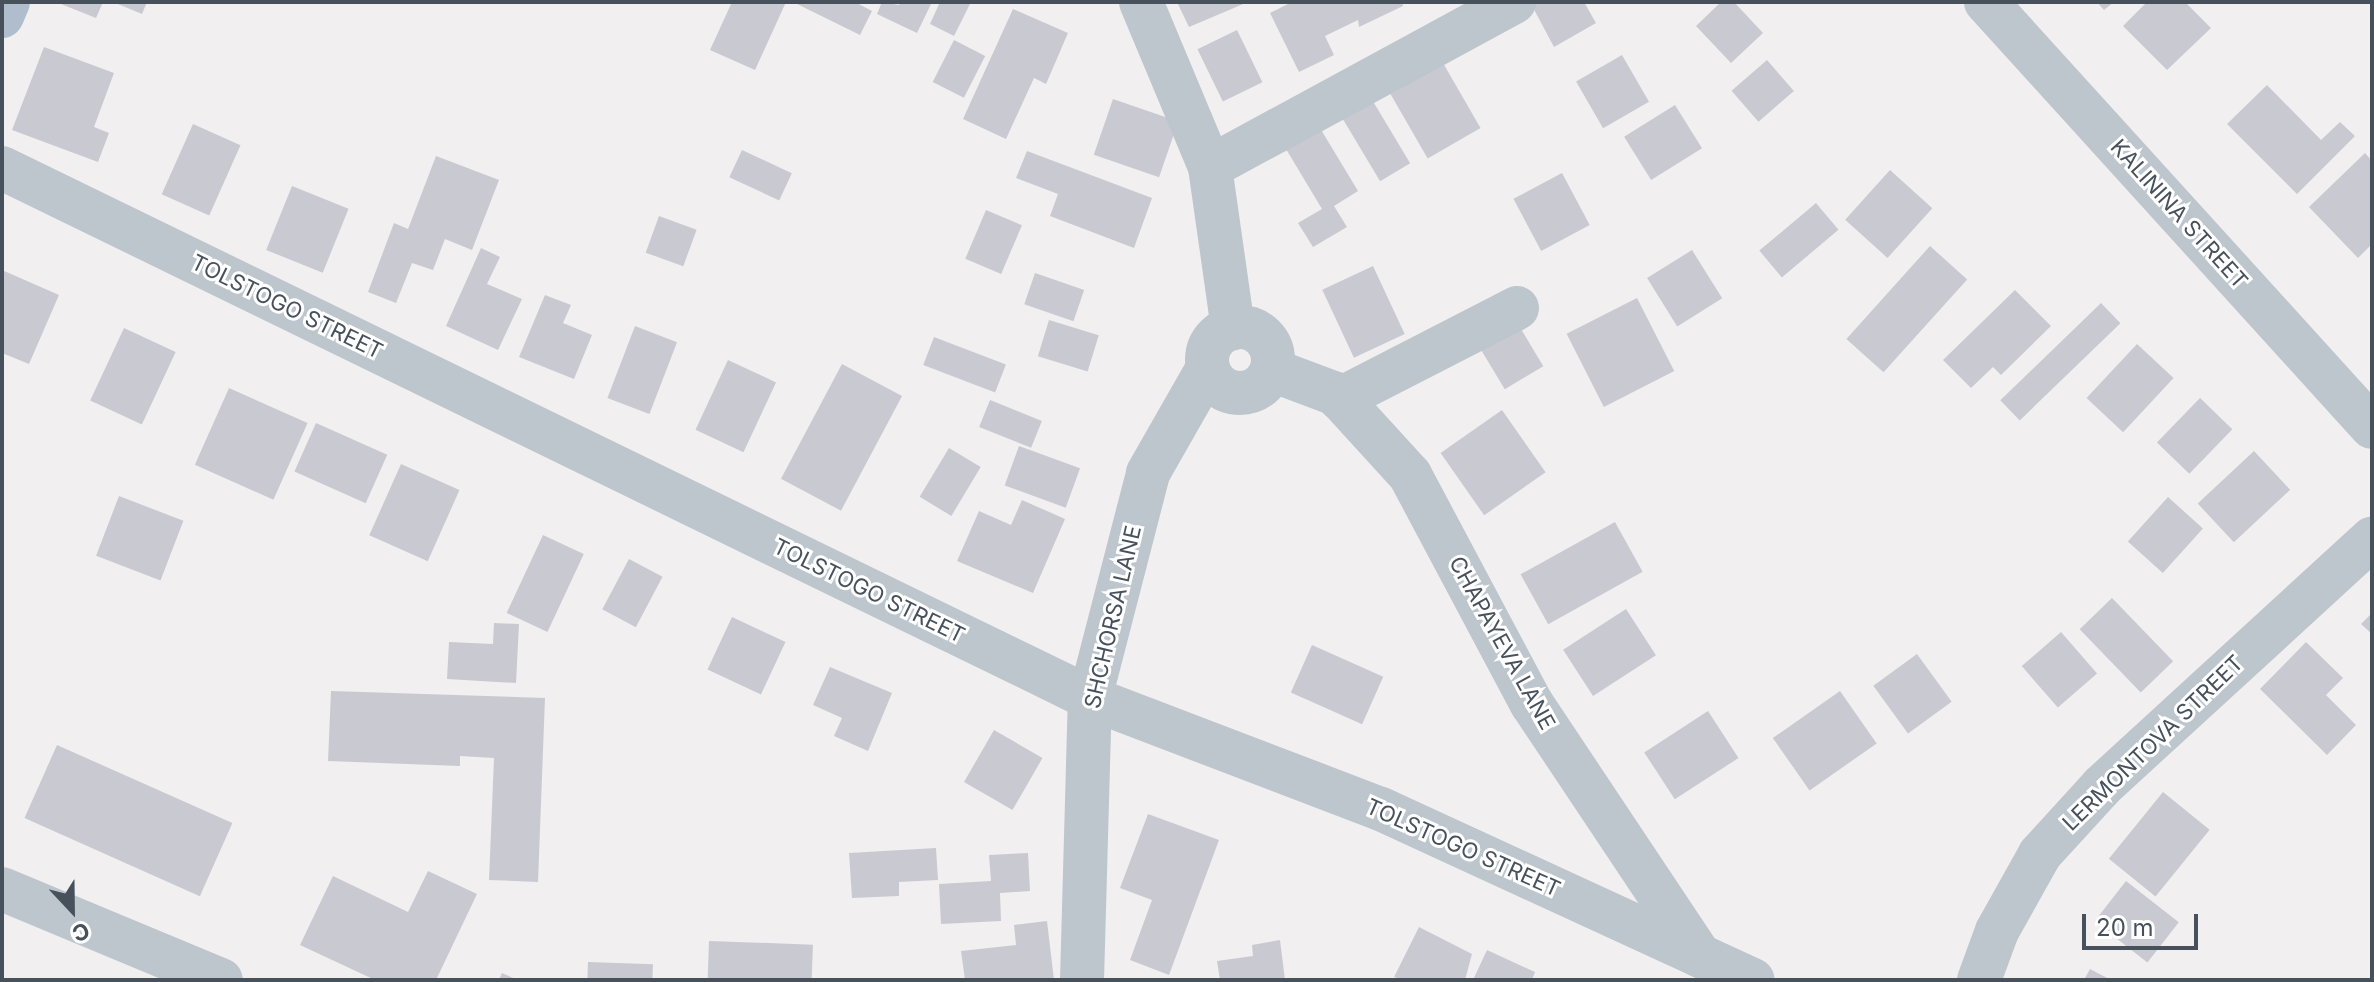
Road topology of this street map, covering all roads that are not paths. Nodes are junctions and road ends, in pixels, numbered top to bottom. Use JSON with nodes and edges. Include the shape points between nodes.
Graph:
{"nodes":[{"id":1,"x":8,"y":2,"type":"edge"},
{"id":2,"x":1514,"y":2,"type":"edge"},
{"id":3,"x":1986,"y":2,"type":"edge"},
{"id":4,"x":1135,"y":8,"type":"edge"},
{"id":5,"x":2,"y":16,"type":"edge"},
{"id":6,"x":1210,"y":167,"type":"junction"},
{"id":7,"x":2,"y":168,"type":"edge"},
{"id":8,"x":1517,"y":308,"type":"dead end"},
{"id":9,"x":1233,"y":328,"type":"junction"},
{"id":10,"x":1208,"y":368,"type":"junction"},
{"id":11,"x":1272,"y":370,"type":"junction"},
{"id":12,"x":1340,"y":399,"type":"junction"},
{"id":13,"x":2372,"y":427,"type":"edge"},
{"id":14,"x":2372,"y":539,"type":"edge"},
{"id":15,"x":1090,"y":698,"type":"junction"},
{"id":16,"x":2,"y":889,"type":"edge"},
{"id":17,"x":1700,"y":956,"type":"junction"},
{"id":18,"x":221,"y":980,"type":"edge"},
{"id":19,"x":1082,"y":980,"type":"edge"},
{"id":20,"x":1752,"y":980,"type":"edge"},
{"id":21,"x":1979,"y":980,"type":"edge"}],
"edges":[{"from":1,"to":5,"type":"main road"},
{"from":2,"to":6,"type":"street"},
{"from":3,"to":13,"type":"street","name":"KALININA STREET"},
{"from":4,"to":6,"type":"street"},
{"from":6,"to":9,"type":"street"},
{"from":7,"to":15,"type":"street","name":"TOLSTOGO STREET"},
{"from":8,"to":12,"type":"street"},
{"from":9,"to":10,"type":"street","via":[[1216,338]]},
{"from":9,"to":11,"type":"street","via":[[1245,327],[1265,338]]},
{"from":10,"to":11,"type":"street","via":[[1219,386],[1239,394],[1259,387]]},
{"from":10,"to":15,"type":"street","name":"SHCHORSA LANE","via":[[1148,473]]},
{"from":11,"to":12,"type":"street","name":"CHAPAYEVA LANE"},
{"from":12,"to":17,"type":"street","name":"CHAPAYEVA LANE","via":[[1410,475],[1532,704]]},
{"from":14,"to":21,"type":"street","name":"LERMONTOVA STREET","via":[[2102,786],[2040,854],[1997,931]]},
{"from":15,"to":17,"type":"street","name":"TOLSTOGO STREET","via":[[1381,809]]},
{"from":15,"to":19,"type":"street","name":"SHCHORSA LANE"},
{"from":16,"to":18,"type":"street"},
{"from":17,"to":20,"type":"street","name":"TOLSTOGO STREET"}]}
